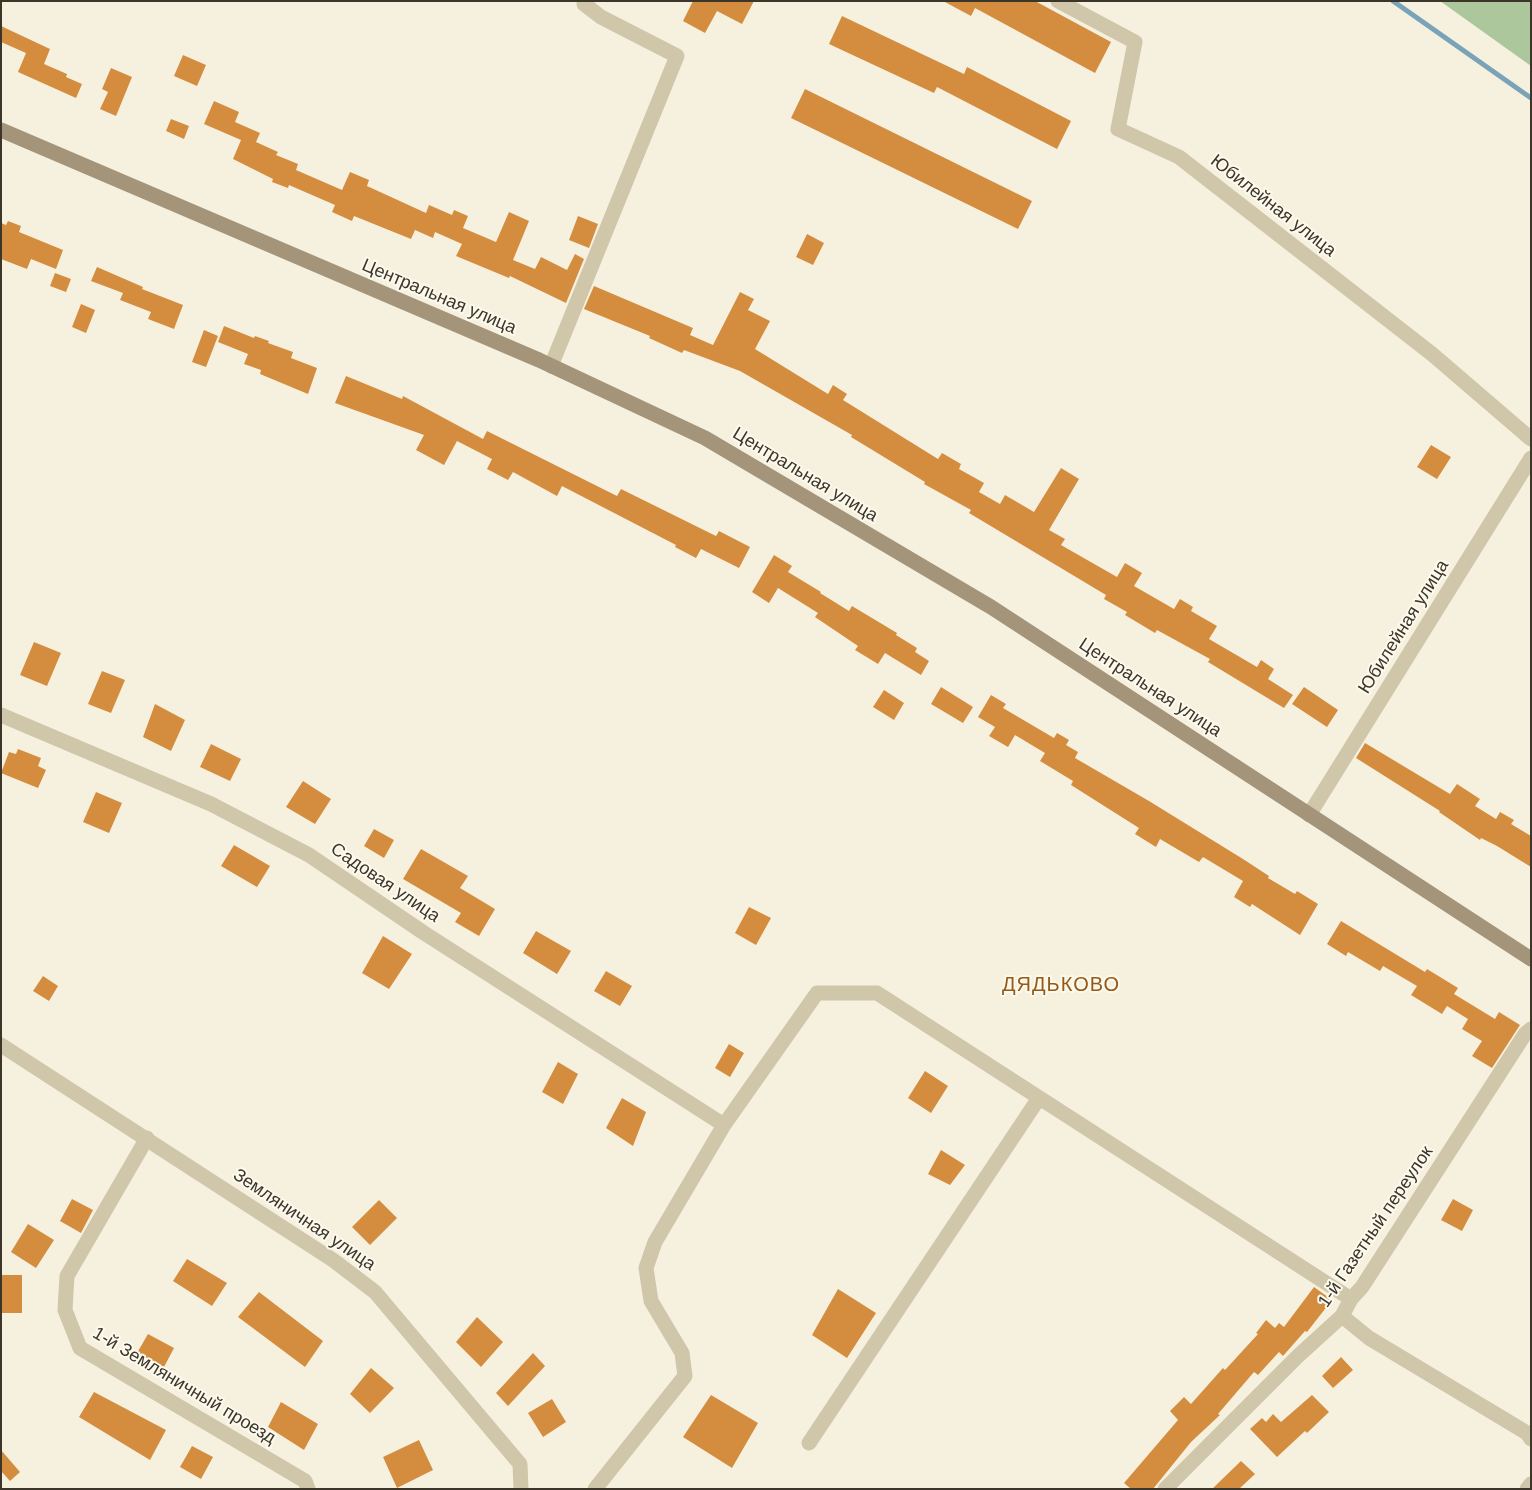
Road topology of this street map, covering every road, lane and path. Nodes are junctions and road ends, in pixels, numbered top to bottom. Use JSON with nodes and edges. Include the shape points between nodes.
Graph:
{"nodes":[{"id":1,"x":1058,"y":1,"type":"edge"},
{"id":2,"x":584,"y":4,"type":"dead end"},
{"id":3,"x":1,"y":130,"type":"edge"},
{"id":4,"x":551,"y":366,"type":"junction"},
{"id":5,"x":1531,"y":439,"type":"edge"},
{"id":6,"x":1531,"y":458,"type":"edge"},
{"id":7,"x":1,"y":715,"type":"edge"},
{"id":8,"x":1309,"y":815,"type":"junction"},
{"id":9,"x":1531,"y":959,"type":"edge"},
{"id":10,"x":1531,"y":1029,"type":"edge"},
{"id":11,"x":1,"y":1045,"type":"edge"},
{"id":12,"x":1039,"y":1098,"type":"junction"},
{"id":13,"x":724,"y":1125,"type":"junction"},
{"id":14,"x":147,"y":1138,"type":"junction"},
{"id":15,"x":1351,"y":1299,"type":"junction"},
{"id":16,"x":1342,"y":1316,"type":"junction"},
{"id":17,"x":1531,"y":1439,"type":"edge"},
{"id":18,"x":809,"y":1443,"type":"dead end"},
{"id":19,"x":1531,"y":1484,"type":"edge"},
{"id":20,"x":308,"y":1489,"type":"edge"},
{"id":21,"x":521,"y":1489,"type":"edge"},
{"id":22,"x":595,"y":1489,"type":"edge"},
{"id":23,"x":1165,"y":1489,"type":"edge"},
{"id":24,"x":1527,"y":1489,"type":"edge"}],
"edges":[{"from":1,"to":5,"type":"street","name":"Юбилейная улица","via":[[1135,42],[1118,129],[1179,157],[1432,354]]},
{"from":2,"to":4,"type":"street","via":[[601,17],[678,56]]},
{"from":3,"to":4,"type":"street","name":"Центральная улица"},
{"from":4,"to":8,"type":"street","name":"Центральная улица","via":[[705,438],[941,577],[1000,612]]},
{"from":6,"to":8,"type":"street","name":"Юбилейная улица"},
{"from":7,"to":13,"type":"street","name":"Садовая улица","via":[[212,804],[309,855]]},
{"from":8,"to":9,"type":"street","name":"Центральная улица"},
{"from":10,"to":15,"type":"street","name":"1-й Газетный переулок"},
{"from":11,"to":14,"type":"street","name":"Земляничная улица"},
{"from":12,"to":13,"type":"street","via":[[877,993],[817,993]]},
{"from":12,"to":15,"type":"street"},
{"from":12,"to":18,"type":"street"},
{"from":13,"to":22,"type":"street","via":[[654,1242],[646,1268],[651,1301],[682,1353],[685,1376]]},
{"from":14,"to":20,"type":"street","name":"1-й Земляничный проезд","via":[[66,1276],[65,1310],[80,1348],[305,1481]]},
{"from":14,"to":21,"type":"street","name":"Земляничная улица","via":[[333,1260],[375,1292],[520,1464]]},
{"from":15,"to":16,"type":"street","name":"1-й Газетный переулок"},
{"from":16,"to":17,"type":"street","via":[[1369,1338]]},
{"from":16,"to":23,"type":"street","name":"1-й Газетный переулок"},
{"from":19,"to":24,"type":"street"}]}
